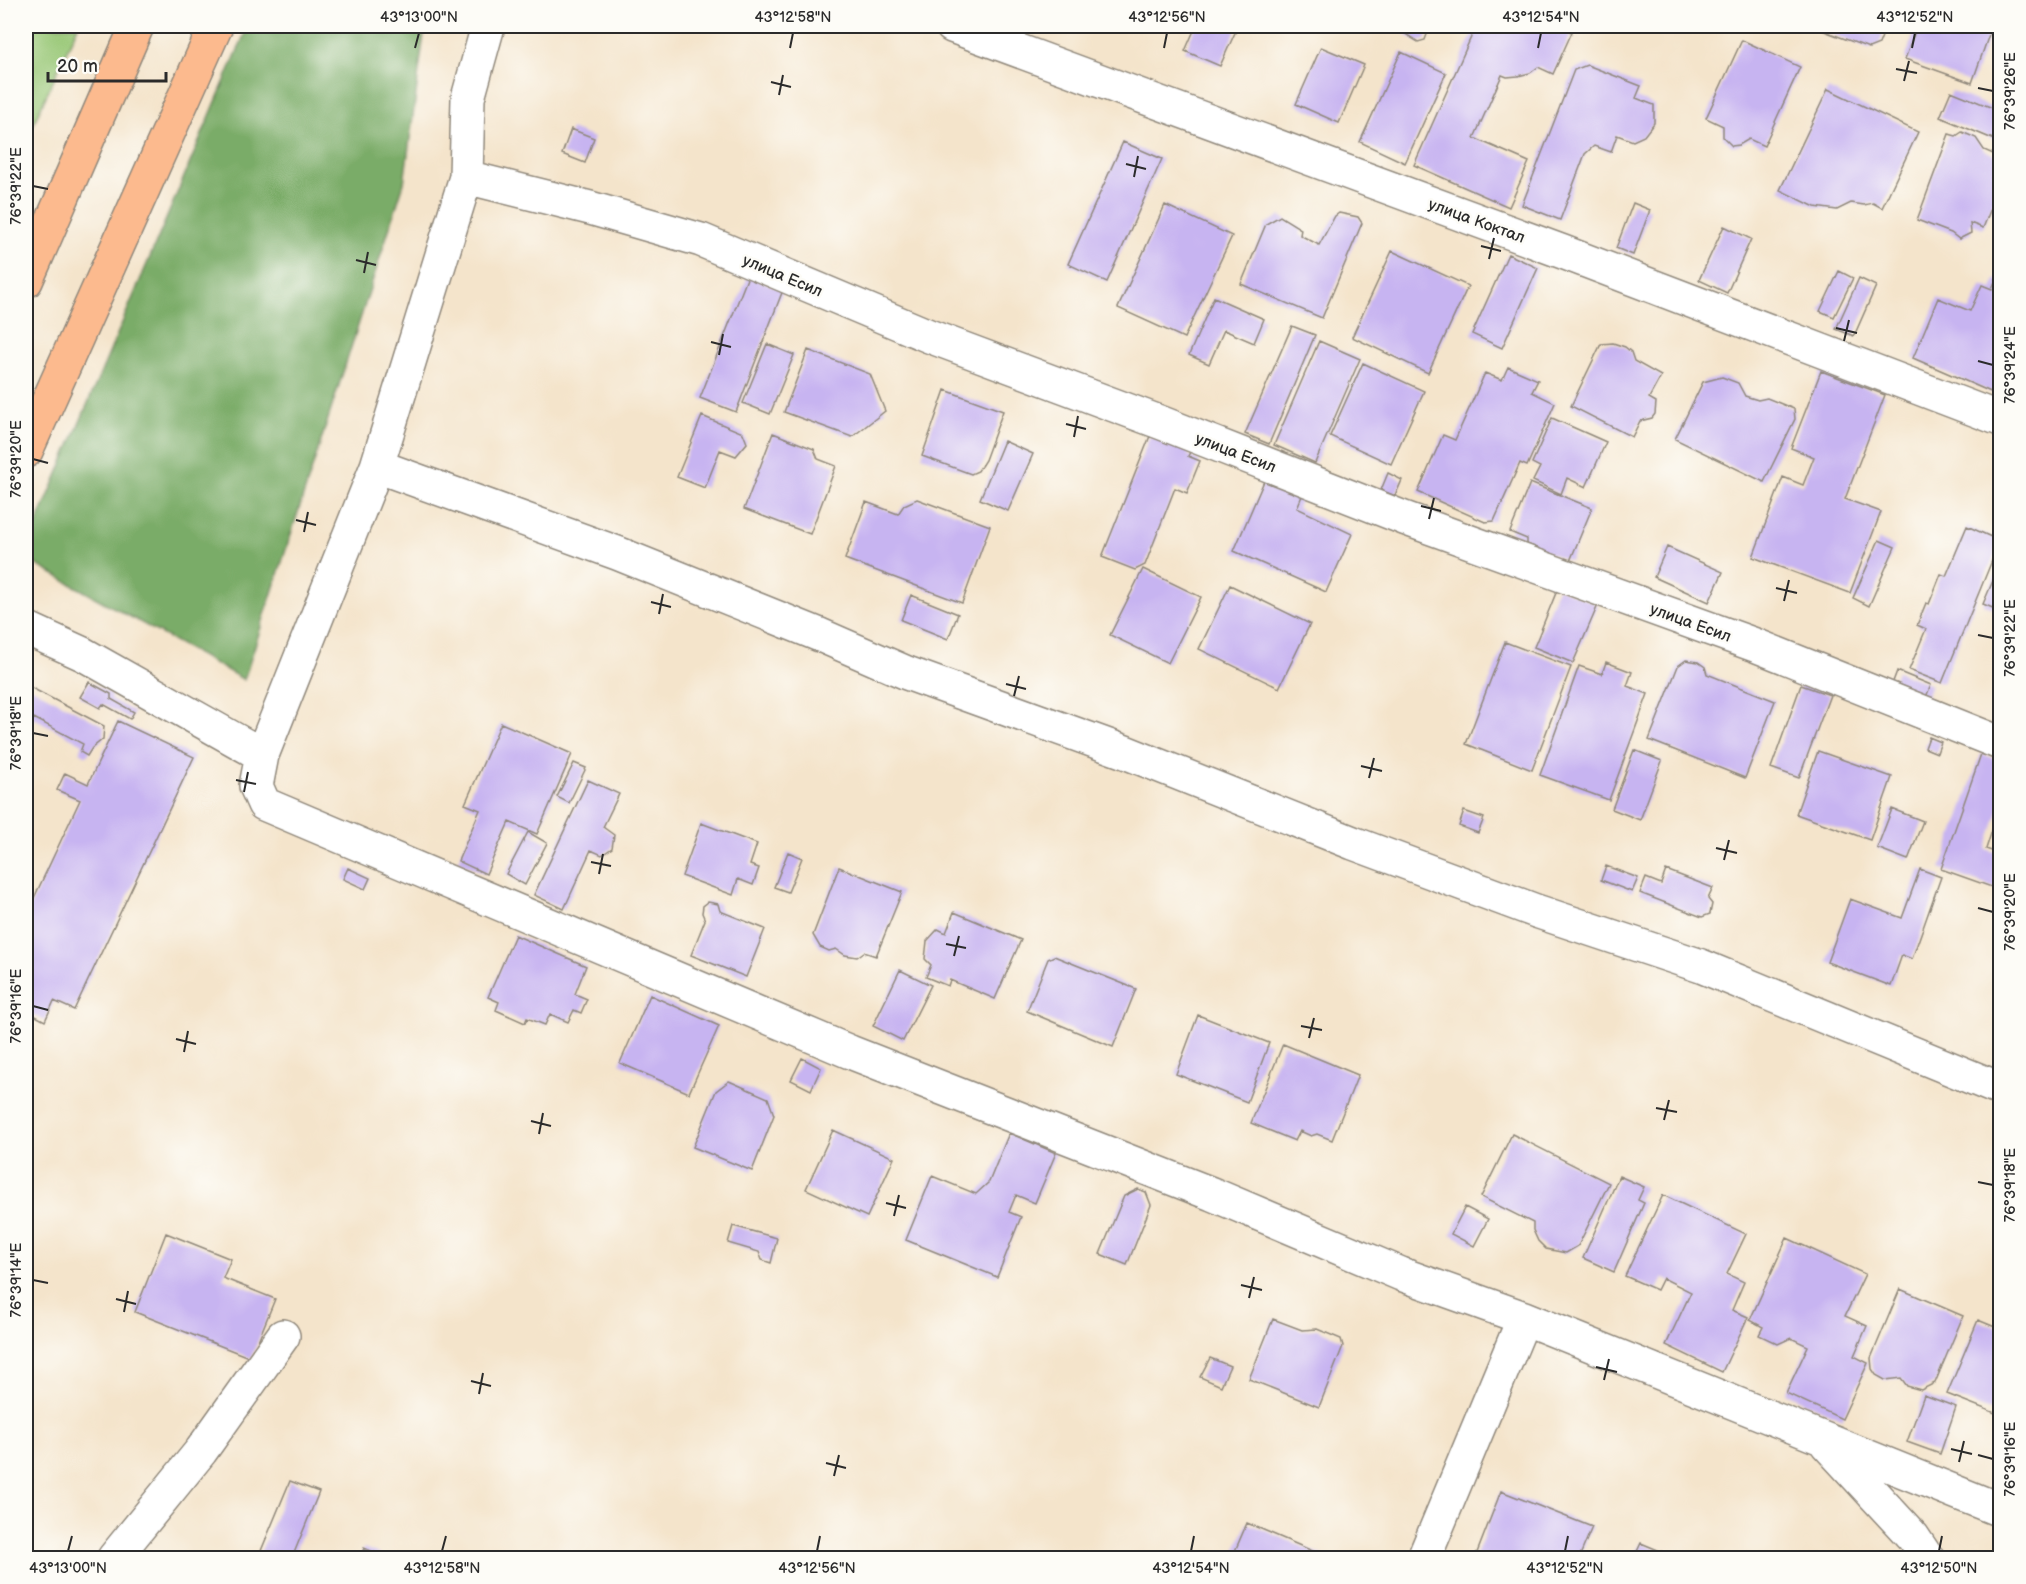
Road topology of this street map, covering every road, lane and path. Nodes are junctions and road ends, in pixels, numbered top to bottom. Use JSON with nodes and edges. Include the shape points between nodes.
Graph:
{"nodes":[{"id":1,"x":136,"y":26,"type":"edge"},
{"id":2,"x":216,"y":26,"type":"edge"},
{"id":3,"x":488,"y":26,"type":"edge"},
{"id":4,"x":952,"y":26,"type":"edge"},
{"id":5,"x":466,"y":177,"type":"junction"},
{"id":6,"x":26,"y":281,"type":"edge"},
{"id":7,"x":2001,"y":419,"type":"edge"},
{"id":8,"x":26,"y":451,"type":"edge"},
{"id":9,"x":377,"y":466,"type":"junction"},
{"id":10,"x":26,"y":628,"type":"edge"},
{"id":11,"x":2001,"y":743,"type":"edge"},
{"id":12,"x":262,"y":755,"type":"junction"},
{"id":13,"x":2001,"y":1089,"type":"edge"},
{"id":14,"x":1524,"y":1318,"type":"junction"},
{"id":15,"x":284,"y":1336,"type":"dead end"},
{"id":16,"x":1820,"y":1436,"type":"junction"},
{"id":17,"x":2001,"y":1510,"type":"edge"},
{"id":18,"x":114,"y":1558,"type":"edge"},
{"id":19,"x":1424,"y":1558,"type":"edge"},
{"id":20,"x":1928,"y":1558,"type":"edge"}],
"edges":[{"from":1,"to":6,"type":"highway"},
{"from":2,"to":8,"type":"highway"},
{"from":3,"to":5,"type":"street","via":[[468,98]]},
{"from":4,"to":7,"type":"street","name":"улица Коктал"},
{"from":5,"to":9,"type":"street"},
{"from":5,"to":11,"type":"street","name":"улица Есил","via":[[701,240],[929,336],[1404,518],[1755,645]]},
{"from":9,"to":12,"type":"street"},
{"from":9,"to":13,"type":"street","via":[[617,553],[907,673],[1353,843],[1536,911],[1701,966]]},
{"from":10,"to":12,"type":"street","via":[[83,654]]},
{"from":12,"to":14,"type":"street","via":[[255,786],[264,804],[850,1052],[1212,1194],[1401,1274]]},
{"from":14,"to":16,"type":"street"},
{"from":14,"to":19,"type":"street"},
{"from":15,"to":18,"type":"street","via":[[201,1451]]},
{"from":16,"to":17,"type":"street"},
{"from":16,"to":20,"type":"street"}]}
